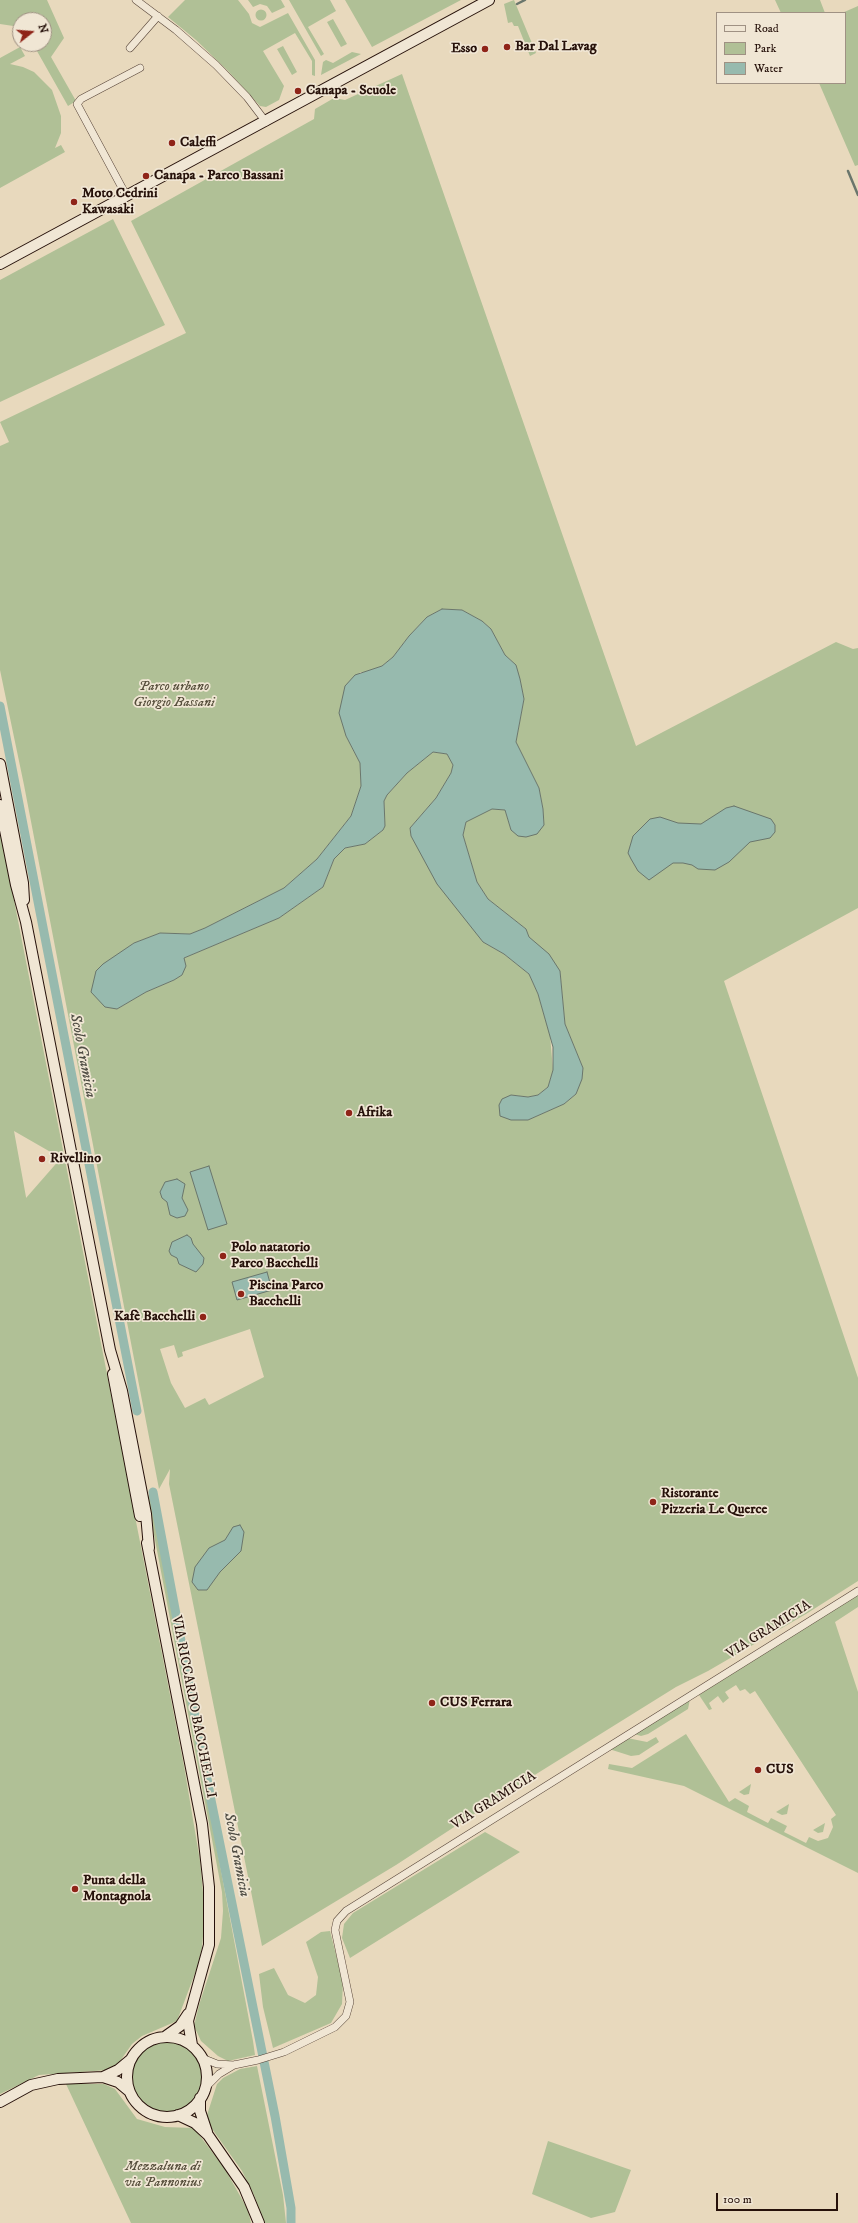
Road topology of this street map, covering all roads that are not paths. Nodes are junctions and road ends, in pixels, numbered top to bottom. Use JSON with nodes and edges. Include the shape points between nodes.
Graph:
{"nodes":[{"id":1,"x":136,"y":0,"type":"edge"},
{"id":2,"x":489,"y":0,"type":"edge"},
{"id":3,"x":158,"y":16,"type":"junction"},
{"id":4,"x":130,"y":48,"type":"dead end"},
{"id":5,"x":140,"y":68,"type":"dead end"},
{"id":6,"x":266,"y":122,"type":"junction"},
{"id":7,"x":127,"y":197,"type":"junction"},
{"id":8,"x":0,"y":264,"type":"edge"},
{"id":9,"x":0,"y":764,"type":"edge"},
{"id":10,"x":1,"y":776,"type":"edge"},
{"id":11,"x":0,"y":805,"type":"edge"},
{"id":12,"x":26,"y":922,"type":"junction"},
{"id":13,"x":858,"y":1591,"type":"edge"},
{"id":14,"x":190,"y":2012,"type":"junction"},
{"id":15,"x":166,"y":2036,"type":"junction"},
{"id":16,"x":192,"y":2045,"type":"junction"},
{"id":17,"x":202,"y":2058,"type":"junction"},
{"id":18,"x":131,"y":2059,"type":"junction"},
{"id":19,"x":234,"y":2065,"type":"junction"},
{"id":20,"x":103,"y":2077,"type":"junction"},
{"id":21,"x":205,"y":2088,"type":"junction"},
{"id":22,"x":130,"y":2092,"type":"junction"},
{"id":23,"x":200,"y":2098,"type":"junction"},
{"id":24,"x":0,"y":2102,"type":"edge"},
{"id":25,"x":178,"y":2115,"type":"junction"},
{"id":26,"x":208,"y":2135,"type":"junction"},
{"id":27,"x":259,"y":2223,"type":"edge"}],
"edges":[{"from":1,"to":3,"type":"street"},
{"from":2,"to":6,"type":"main road"},
{"from":3,"to":4,"type":"street"},
{"from":3,"to":6,"type":"street","via":[[221,70]]},
{"from":5,"to":7,"type":"street","via":[[80,99],[78,104]]},
{"from":6,"to":7,"type":"main road"},
{"from":7,"to":8,"type":"main road"},
{"from":9,"to":10,"type":"main road","name":"VIA RICCARDO BACCHELLI"},
{"from":10,"to":12,"type":"main road","name":"VIA RICCARDO BACCHELLI","via":[[23,883]]},
{"from":11,"to":12,"type":"main road","name":"VIA RICCARDO BACCHELLI"},
{"from":12,"to":14,"type":"main road","name":"VIA RICCARDO BACCHELLI","via":[[110,1350],[122,1391],[130,1451],[146,1514],[149,1548],[200,1816],[210,1887],[209,1946]]},
{"from":13,"to":19,"type":"street","name":"VIA GRAMICIA","via":[[346,1911],[337,1921],[335,1930],[350,1995],[346,2016],[335,2027],[273,2056]]},
{"from":14,"to":15,"type":"main road","name":"VIA RICCARDO BACCHELLI","via":[[180,2026]]},
{"from":14,"to":16,"type":"main road","name":"VIA RICCARDO BACCHELLI","via":[[188,2029]]},
{"from":15,"to":16,"type":"main road"},
{"from":15,"to":18,"type":"main road","name":"VIA GRAMICIA","via":[[140,2046]]},
{"from":16,"to":17,"type":"main road","name":"VIA GRAMICIA"},
{"from":17,"to":19,"type":"street","name":"VIA GRAMICIA","via":[[217,2064]]},
{"from":17,"to":21,"type":"main road","name":"VIA GRAMICIA","via":[[207,2073]]},
{"from":18,"to":20,"type":"main road","name":"VIA GRAMICIA","via":[[118,2070]]},
{"from":18,"to":22,"type":"main road","name":"VIA GRAMICIA","via":[[126,2076]]},
{"from":19,"to":21,"type":"street","name":"VIA GRAMICIA","via":[[219,2074]]},
{"from":20,"to":22,"type":"main road","name":"VIA GRAMICIA","via":[[118,2082]]},
{"from":20,"to":24,"type":"main road","name":"VIA GRAMICIA","via":[[47,2081],[22,2089]]},
{"from":21,"to":23,"type":"main road","name":"VIA GRAMICIA"},
{"from":22,"to":25,"type":"main road","name":"VIA GRAMICIA","via":[[140,2107],[151,2114],[162,2117]]},
{"from":23,"to":25,"type":"main road","name":"VIA GRAMICIA","via":[[194,2106]]},
{"from":23,"to":26,"type":"main road","via":[[201,2119]]},
{"from":25,"to":26,"type":"main road","via":[[195,2122]]},
{"from":26,"to":27,"type":"main road","via":[[244,2188]]}]}
